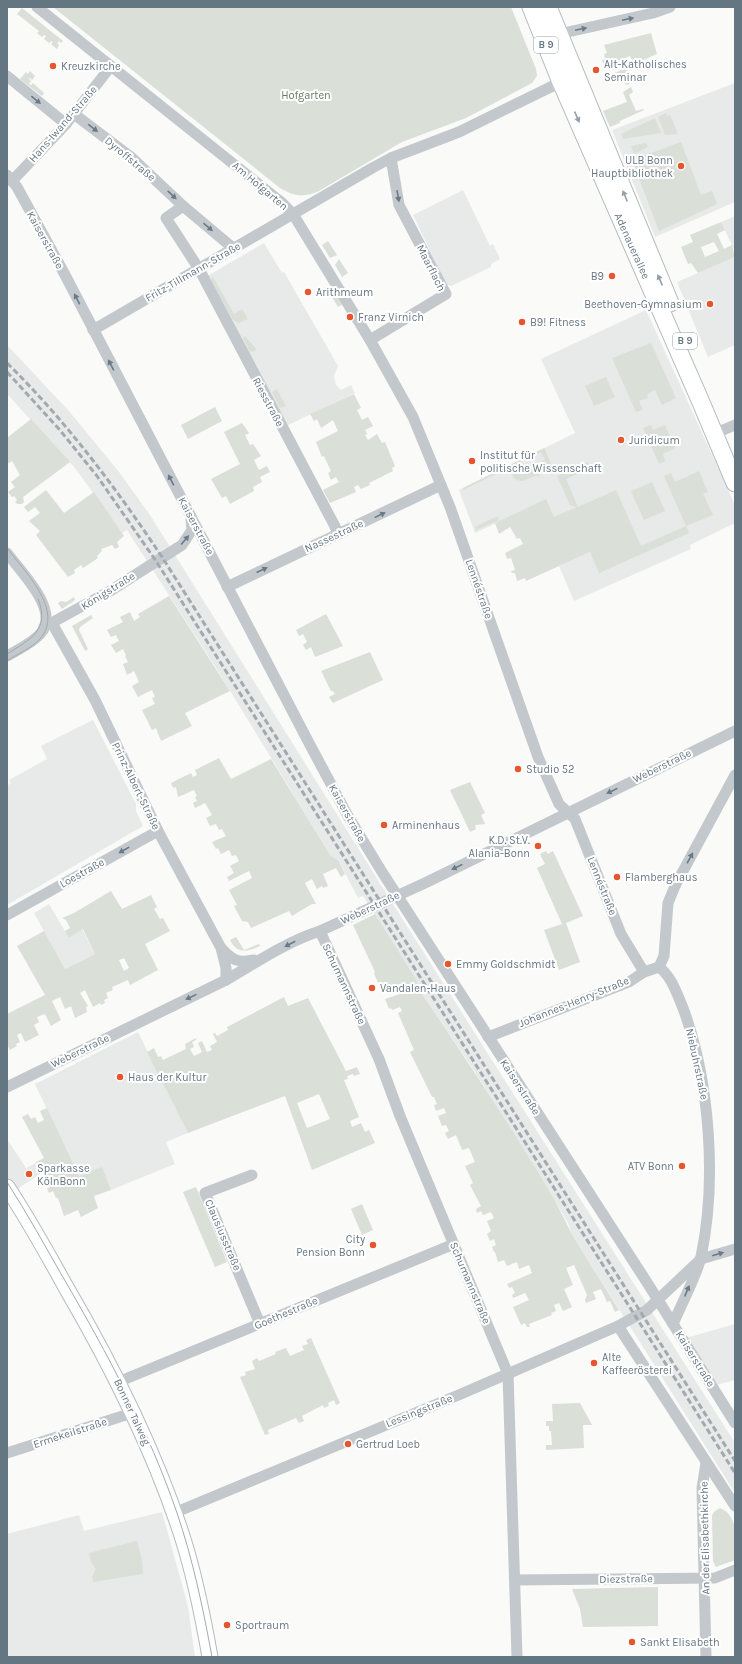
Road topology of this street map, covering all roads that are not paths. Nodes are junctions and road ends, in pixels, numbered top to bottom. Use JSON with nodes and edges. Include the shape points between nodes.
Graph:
{"nodes":[{"id":1,"x":37,"y":7,"type":"edge"},
{"id":2,"x":532,"y":7,"type":"edge"},
{"id":3,"x":548,"y":7,"type":"edge"},
{"id":4,"x":670,"y":7,"type":"edge"},
{"id":5,"x":560,"y":34,"type":"junction"},
{"id":6,"x":111,"y":66,"type":"junction"},
{"id":7,"x":7,"y":76,"type":"edge"},
{"id":8,"x":568,"y":78,"type":"junction"},
{"id":9,"x":74,"y":114,"type":"junction"},
{"id":10,"x":66,"y":124,"type":"junction"},
{"id":11,"x":391,"y":158,"type":"junction"},
{"id":12,"x":10,"y":178,"type":"edge"},
{"id":13,"x":183,"y":206,"type":"junction"},
{"id":14,"x":292,"y":214,"type":"junction"},
{"id":15,"x":233,"y":248,"type":"junction"},
{"id":16,"x":198,"y":269,"type":"junction"},
{"id":17,"x":93,"y":330,"type":"junction"},
{"id":18,"x":370,"y":340,"type":"junction"},
{"id":19,"x":729,"y":428,"type":"edge"},
{"id":20,"x":735,"y":458,"type":"edge"},
{"id":21,"x":735,"y":483,"type":"edge"},
{"id":22,"x":441,"y":485,"type":"junction"},
{"id":23,"x":189,"y":515,"type":"junction"},
{"id":24,"x":339,"y":534,"type":"junction"},
{"id":25,"x":7,"y":553,"type":"edge"},
{"id":26,"x":227,"y":587,"type":"junction"},
{"id":27,"x":48,"y":625,"type":"junction"},
{"id":28,"x":7,"y":656,"type":"edge"},
{"id":29,"x":735,"y":731,"type":"edge"},
{"id":30,"x":735,"y":775,"type":"edge"},
{"id":31,"x":567,"y":812,"type":"junction"},
{"id":32,"x":158,"y":831,"type":"junction"},
{"id":33,"x":400,"y":900,"type":"junction"},
{"id":34,"x":7,"y":915,"type":"edge"},
{"id":35,"x":320,"y":932,"type":"junction"},
{"id":36,"x":221,"y":948,"type":"junction"},
{"id":37,"x":260,"y":959,"type":"junction"},
{"id":38,"x":659,"y":967,"type":"junction"},
{"id":39,"x":644,"y":972,"type":"junction"},
{"id":40,"x":226,"y":980,"type":"junction"},
{"id":41,"x":491,"y":1041,"type":"junction"},
{"id":42,"x":7,"y":1087,"type":"edge"},
{"id":43,"x":252,"y":1175,"type":"dead end"},
{"id":44,"x":7,"y":1187,"type":"edge"},
{"id":45,"x":454,"y":1244,"type":"junction"},
{"id":46,"x":735,"y":1249,"type":"edge"},
{"id":47,"x":701,"y":1259,"type":"junction"},
{"id":48,"x":658,"y":1300,"type":"junction"},
{"id":49,"x":260,"y":1324,"type":"junction"},
{"id":50,"x":673,"y":1324,"type":"junction"},
{"id":51,"x":618,"y":1326,"type":"junction"},
{"id":52,"x":508,"y":1374,"type":"junction"},
{"id":53,"x":118,"y":1382,"type":"junction"},
{"id":54,"x":132,"y":1413,"type":"junction"},
{"id":55,"x":735,"y":1423,"type":"edge"},
{"id":56,"x":7,"y":1453,"type":"edge"},
{"id":57,"x":706,"y":1463,"type":"junction"},
{"id":58,"x":735,"y":1506,"type":"edge"},
{"id":59,"x":174,"y":1513,"type":"junction"},
{"id":60,"x":735,"y":1570,"type":"edge"},
{"id":61,"x":705,"y":1578,"type":"junction"},
{"id":62,"x":515,"y":1580,"type":"junction"},
{"id":63,"x":210,"y":1657,"type":"edge"},
{"id":64,"x":517,"y":1657,"type":"edge"},
{"id":65,"x":706,"y":1657,"type":"edge"}],
"edges":[{"from":1,"to":6,"type":"street","name":"Am Hofgarten"},
{"from":2,"to":8,"type":"main road","name":"Adenauerallee","number":"B 9"},
{"from":3,"to":5,"type":"main road","name":"Adenauerallee","number":"B 9"},
{"from":5,"to":4,"type":"street","one_way":true},
{"from":5,"to":8,"type":"main road","name":"Adenauerallee","number":"B 9"},
{"from":6,"to":9,"type":"street","name":"Hans-Iwand-Straße"},
{"from":6,"to":14,"type":"street","name":"Am Hofgarten","via":[[281,202]]},
{"from":7,"to":10,"type":"street","one_way":true},
{"from":8,"to":11,"type":"street","name":"Am Hofgarten","via":[[459,132]]},
{"from":19,"to":8,"type":"main road","name":"Adenauerallee","number":"B 9","one_way":true},
{"from":8,"to":21,"type":"main road","name":"Adenauerallee","number":"B 9","one_way":true},
{"from":9,"to":10,"type":"street","name":"Hans-Iwand-Straße"},
{"from":9,"to":13,"type":"street","name":"Dyroffstraße","one_way":true,"via":[[132,158]]},
{"from":10,"to":12,"type":"street","name":"Hans-Iwand-Straße"},
{"from":11,"to":14,"type":"street","name":"Am Hofgarten"},
{"from":11,"to":18,"type":"street","name":"Maarflach","one_way":true,"via":[[399,205],[446,294]]},
{"from":17,"to":12,"type":"street","name":"Kaiserstraße","one_way":true},
{"from":13,"to":15,"type":"street","name":"Dyroffstraße","one_way":true},
{"from":13,"to":16,"type":"street","via":[[166,218]]},
{"from":14,"to":15,"type":"street","name":"Fritz-Tillmann-Straße"},
{"from":14,"to":18,"type":"street","name":"Lennéstraße"},
{"from":15,"to":16,"type":"street","name":"Fritz-Tillmann-Straße"},
{"from":16,"to":17,"type":"street","name":"Fritz-Tillmann-Straße"},
{"from":16,"to":24,"type":"street","name":"Riesstraße"},
{"from":23,"to":17,"type":"street","name":"Kaiserstraße","one_way":true},
{"from":18,"to":22,"type":"street","name":"Lennéstraße","via":[[412,417]]},
{"from":19,"to":20,"type":"main road","name":"Adenauerallee","number":"B 9"},
{"from":24,"to":22,"type":"street","name":"Nassestraße","one_way":true},
{"from":22,"to":31,"type":"street","name":"Lennéstraße","via":[[538,757],[559,804]]},
{"from":23,"to":26,"type":"street","name":"Kaiserstraße"},
{"from":27,"to":23,"type":"street","name":"Königstraße","one_way":true,"via":[[182,545],[192,530]]},
{"from":26,"to":24,"type":"street","name":"Nassestraße","one_way":true},
{"from":25,"to":27,"type":"street","via":[[42,601]]},
{"from":26,"to":33,"type":"street","name":"Kaiserstraße","via":[[348,816]]},
{"from":27,"to":28,"type":"street","name":"Königstraße","via":[[36,638]]},
{"from":27,"to":32,"type":"street","name":"Prinz-Albert-Straße","via":[[95,700]]},
{"from":29,"to":31,"type":"street","name":"Weberstraße","one_way":true},
{"from":38,"to":30,"type":"street","one_way":true,"via":[[664,956],[668,903]]},
{"from":31,"to":33,"type":"street","name":"Weberstraße","one_way":true},
{"from":31,"to":39,"type":"street","name":"Lennéstraße","via":[[575,819],[621,934]]},
{"from":32,"to":34,"type":"street","name":"Loestraße","one_way":true},
{"from":32,"to":36,"type":"street","name":"Prinz-Albert-Straße"},
{"from":33,"to":35,"type":"street","name":"Weberstraße"},
{"from":33,"to":41,"type":"street","name":"Kaiserstraße"},
{"from":35,"to":37,"type":"street","name":"Weberstraße","one_way":true,"via":[[304,936]]},
{"from":35,"to":45,"type":"street","name":"Schumannstraße","via":[[379,1059]]},
{"from":36,"to":37,"type":"street","name":"Prinz-Albert-Straße","via":[[236,962]]},
{"from":36,"to":40,"type":"street","name":"Prinz-Albert-Straße"},
{"from":37,"to":40,"type":"street","name":"Weberstraße"},
{"from":38,"to":39,"type":"street","name":"Johannes-Henry-Straße"},
{"from":38,"to":47,"type":"street","name":"Niebuhrstraße","via":[[666,972],[677,994],[693,1035],[706,1101],[708,1209]]},
{"from":39,"to":41,"type":"street","name":"Johannes-Henry-Straße","via":[[629,982]]},
{"from":40,"to":42,"type":"street","name":"Weberstraße","one_way":true},
{"from":41,"to":48,"type":"street","name":"Kaiserstraße"},
{"from":43,"to":49,"type":"street","name":"Clausiusstraße","via":[[205,1193]]},
{"from":44,"to":53,"type":"street","name":"Bonner Talweg","via":[[91,1329]]},
{"from":45,"to":49,"type":"street","name":"Goethestraße"},
{"from":45,"to":52,"type":"street","name":"Schumannstraße"},
{"from":47,"to":46,"type":"street","one_way":true},
{"from":47,"to":48,"type":"street"},
{"from":50,"to":47,"type":"street","name":"Niebuhrstraße","one_way":true},
{"from":48,"to":50,"type":"street","name":"Kaiserstraße"},
{"from":48,"to":51,"type":"street","name":"Lessingstraße","via":[[636,1317]]},
{"from":49,"to":53,"type":"street","name":"Goethestraße"},
{"from":50,"to":55,"type":"street","name":"Kaiserstraße"},
{"from":51,"to":52,"type":"street","name":"Lessingstraße"},
{"from":51,"to":57,"type":"street"},
{"from":52,"to":59,"type":"street","name":"Lessingstraße"},
{"from":52,"to":62,"type":"street","name":"Schumannstraße"},
{"from":53,"to":54,"type":"street","name":"Bonner Talweg"},
{"from":54,"to":56,"type":"street","name":"Ermekeilstraße"},
{"from":54,"to":59,"type":"street","name":"Bonner Talweg","via":[[157,1467]]},
{"from":57,"to":58,"type":"street"},
{"from":57,"to":61,"type":"street","name":"An der Elisabethkirche","via":[[702,1488]]},
{"from":59,"to":63,"type":"street","name":"Bonner Talweg","via":[[192,1570]]},
{"from":60,"to":61,"type":"street","name":"Diezstraße","via":[[715,1578]]},
{"from":61,"to":62,"type":"street","name":"Diezstraße"},
{"from":61,"to":65,"type":"street","name":"An der Elisabethkirche"},
{"from":62,"to":64,"type":"street","name":"Schumannstraße"}]}
